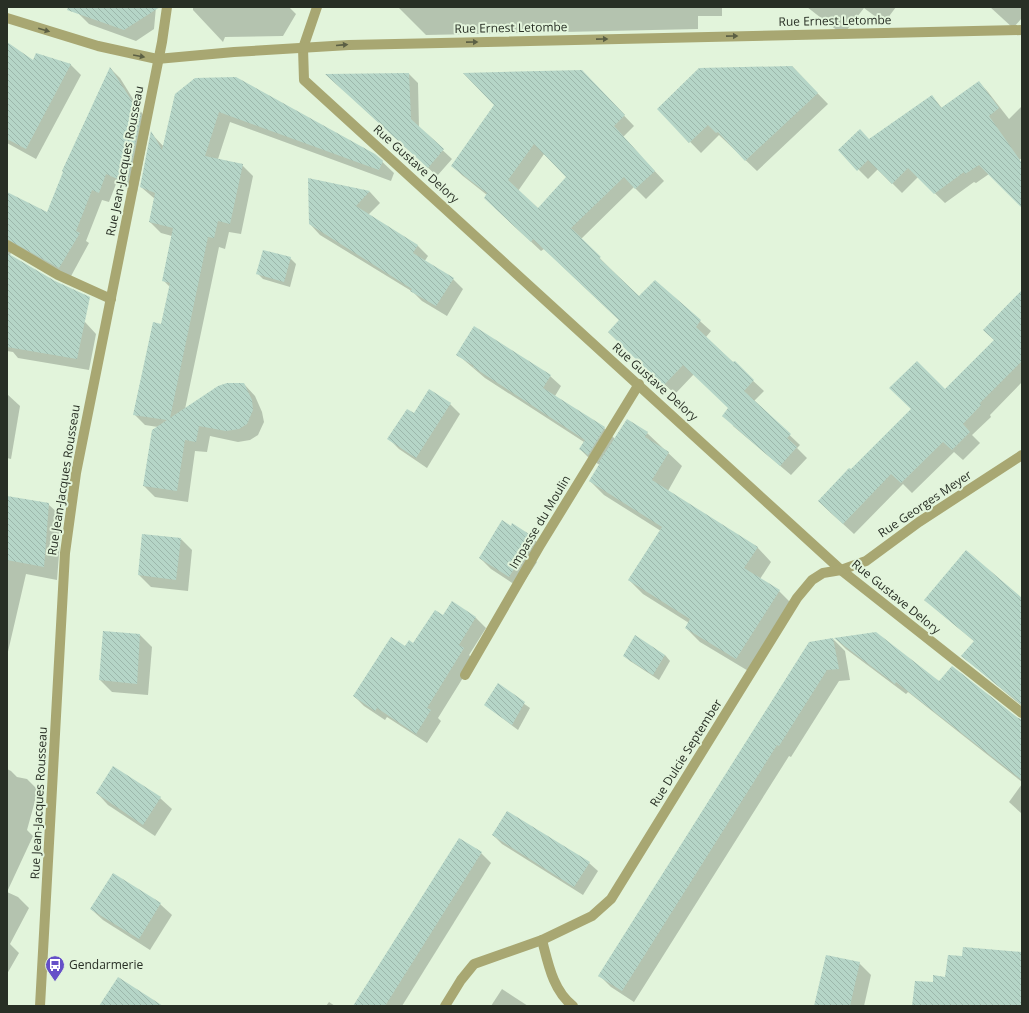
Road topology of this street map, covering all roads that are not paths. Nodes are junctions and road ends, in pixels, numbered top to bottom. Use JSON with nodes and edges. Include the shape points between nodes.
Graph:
{"nodes":[{"id":1,"x":167,"y":7,"type":"edge"},
{"id":2,"x":317,"y":7,"type":"edge"},
{"id":3,"x":7,"y":18,"type":"edge"},
{"id":4,"x":1022,"y":30,"type":"edge"},
{"id":5,"x":304,"y":48,"type":"junction"},
{"id":6,"x":157,"y":59,"type":"junction"},
{"id":7,"x":7,"y":245,"type":"edge"},
{"id":8,"x":111,"y":299,"type":"junction"},
{"id":9,"x":638,"y":384,"type":"junction"},
{"id":10,"x":1022,"y":455,"type":"edge"},
{"id":11,"x":841,"y":570,"type":"junction"},
{"id":12,"x":465,"y":675,"type":"dead end"},
{"id":13,"x":1022,"y":713,"type":"edge"},
{"id":14,"x":542,"y":940,"type":"junction"},
{"id":15,"x":40,"y":1006,"type":"edge"},
{"id":16,"x":445,"y":1006,"type":"edge"},
{"id":17,"x":573,"y":1006,"type":"edge"}],
"edges":[{"from":1,"to":6,"type":"street","name":"Rue Jean-Jacques Rousseau"},
{"from":2,"to":5,"type":"street","name":"Rue Gustave Delory"},
{"from":3,"to":6,"type":"street","name":"Rue Ernest Letombe","one_way":true,"via":[[98,46]]},
{"from":5,"to":4,"type":"street","name":"Rue Ernest Letombe","one_way":true,"via":[[356,44]]},
{"from":5,"to":6,"type":"street","name":"Rue Ernest Letombe"},
{"from":5,"to":9,"type":"street","name":"Rue Gustave Delory","via":[[304,80]]},
{"from":6,"to":8,"type":"street","name":"Rue Jean-Jacques Rousseau"},
{"from":7,"to":8,"type":"street","via":[[58,275]]},
{"from":8,"to":15,"type":"street","name":"Rue Jean-Jacques Rousseau","via":[[76,473],[65,553]]},
{"from":9,"to":11,"type":"street","name":"Rue Gustave Delory"},
{"from":9,"to":12,"type":"street","name":"Impasse du Moulin"},
{"from":10,"to":11,"type":"street","name":"Rue Georges Meyer","via":[[918,522],[866,561]]},
{"from":11,"to":13,"type":"street","name":"Rue Gustave Delory"},
{"from":11,"to":14,"type":"street","name":"Rue Dulcie September","via":[[823,573],[812,580],[797,598],[611,899],[592,916]]},
{"from":14,"to":16,"type":"street","name":"Rue Dulcie September","via":[[474,964]]},
{"from":14,"to":17,"type":"street","via":[[553,979]]}]}
